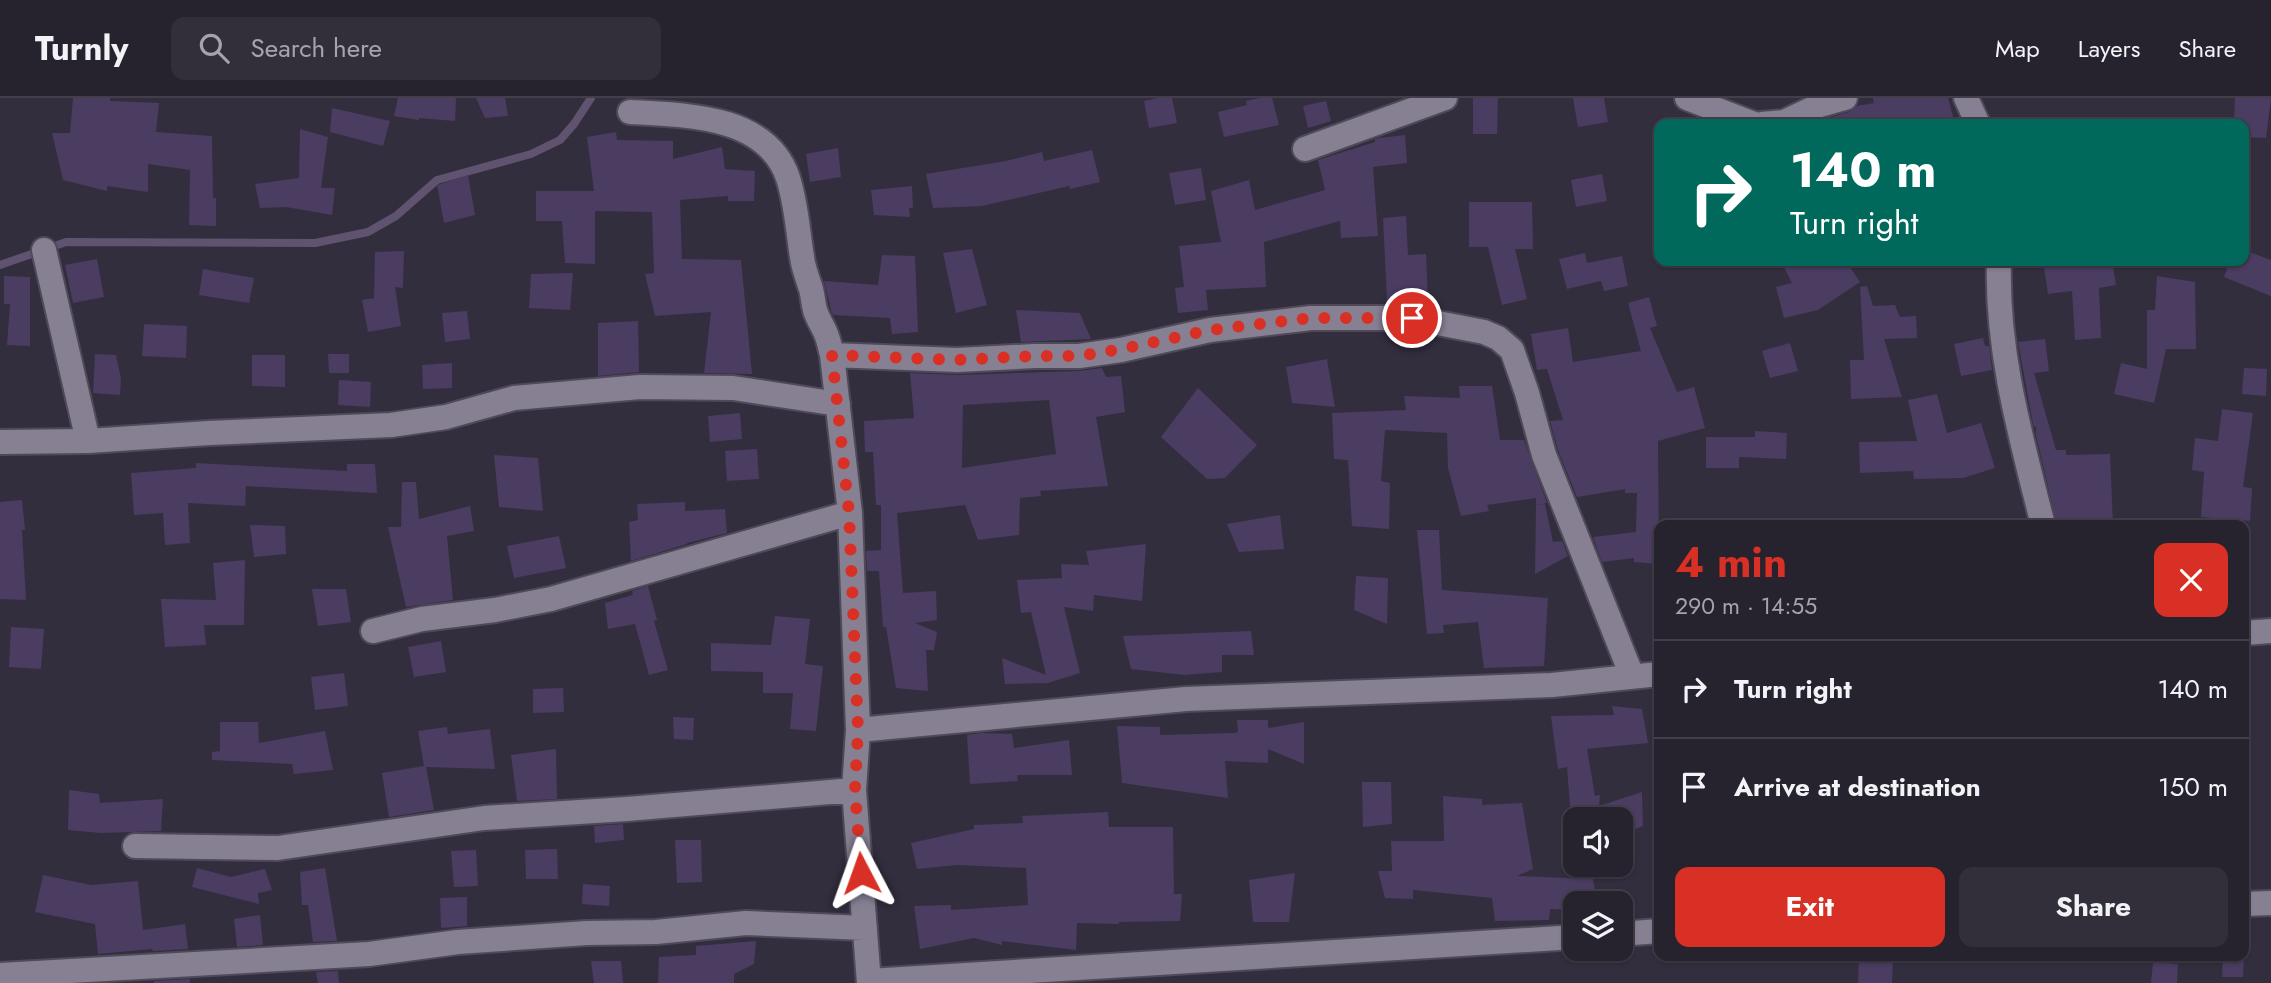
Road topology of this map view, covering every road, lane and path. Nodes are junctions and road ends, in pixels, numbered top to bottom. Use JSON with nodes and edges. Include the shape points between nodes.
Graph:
{"nodes":[{"id":1,"x":1445,"y":98,"type":"edge"},
{"id":2,"x":1687,"y":98,"type":"edge"},
{"id":3,"x":1845,"y":98,"type":"edge"},
{"id":4,"x":1966,"y":98,"type":"edge"},
{"id":5,"x":630,"y":112,"type":"dead end"},
{"id":6,"x":1742,"y":119,"type":"edge"},
{"id":7,"x":1790,"y":119,"type":"edge"},
{"id":8,"x":1976,"y":119,"type":"edge"},
{"id":9,"x":1305,"y":149,"type":"dead end"},
{"id":10,"x":44,"y":250,"type":"dead end"},
{"id":11,"x":1999,"y":266,"type":"edge"},
{"id":12,"x":832,"y":355,"type":"junction"},
{"id":13,"x":838,"y":404,"type":"junction"},
{"id":14,"x":88,"y":441,"type":"junction"},
{"id":15,"x":0,"y":442,"type":"edge"},
{"id":16,"x":849,"y":513,"type":"junction"},
{"id":17,"x":2041,"y":520,"type":"edge"},
{"id":18,"x":373,"y":631,"type":"dead end"},
{"id":19,"x":2271,"y":631,"type":"edge"},
{"id":20,"x":2249,"y":633,"type":"edge"},
{"id":21,"x":1654,"y":674,"type":"edge"},
{"id":22,"x":1632,"y":676,"type":"junction"},
{"id":23,"x":858,"y":730,"type":"junction"},
{"id":24,"x":855,"y":790,"type":"junction"},
{"id":25,"x":135,"y":846,"type":"dead end"},
{"id":26,"x":2271,"y":903,"type":"edge"},
{"id":27,"x":2249,"y":904,"type":"edge"},
{"id":28,"x":865,"y":928,"type":"junction"},
{"id":29,"x":1654,"y":931,"type":"edge"},
{"id":30,"x":1633,"y":933,"type":"edge"},
{"id":31,"x":1563,"y":938,"type":"edge"},
{"id":32,"x":0,"y":975,"type":"edge"},
{"id":33,"x":869,"y":982,"type":"edge"}],
"edges":[{"from":1,"to":9,"type":"street"},
{"from":2,"to":6,"type":"street"},
{"from":3,"to":7,"type":"street"},
{"from":4,"to":8,"type":"street"},
{"from":5,"to":12,"type":"street","via":[[682,114],[726,124],[751,132],[769,146],[788,177],[803,264]]},
{"from":10,"to":14,"type":"street"},
{"from":11,"to":17,"type":"street","via":[[2001,334]]},
{"from":12,"to":13,"type":"street"},
{"from":12,"to":22,"type":"street","via":[[957,360],[1079,356],[1210,330],[1311,318],[1412,318],[1484,332],[1512,351],[1544,455]]},
{"from":13,"to":14,"type":"street","via":[[733,388],[640,387],[514,398],[446,417],[391,425]]},
{"from":13,"to":16,"type":"street"},
{"from":14,"to":15,"type":"street"},
{"from":16,"to":18,"type":"street","via":[[551,599],[422,618]]},
{"from":16,"to":23,"type":"street"},
{"from":19,"to":20,"type":"street"},
{"from":21,"to":22,"type":"street"},
{"from":22,"to":23,"type":"street","via":[[1552,685],[1186,699]]},
{"from":23,"to":24,"type":"street"},
{"from":24,"to":25,"type":"street","via":[[484,818],[278,848]]},
{"from":24,"to":28,"type":"street"},
{"from":26,"to":27,"type":"street"},
{"from":28,"to":32,"type":"street","via":[[746,923],[458,942],[369,954]]},
{"from":28,"to":33,"type":"street"},
{"from":29,"to":30,"type":"street"},
{"from":31,"to":33,"type":"street"}]}
